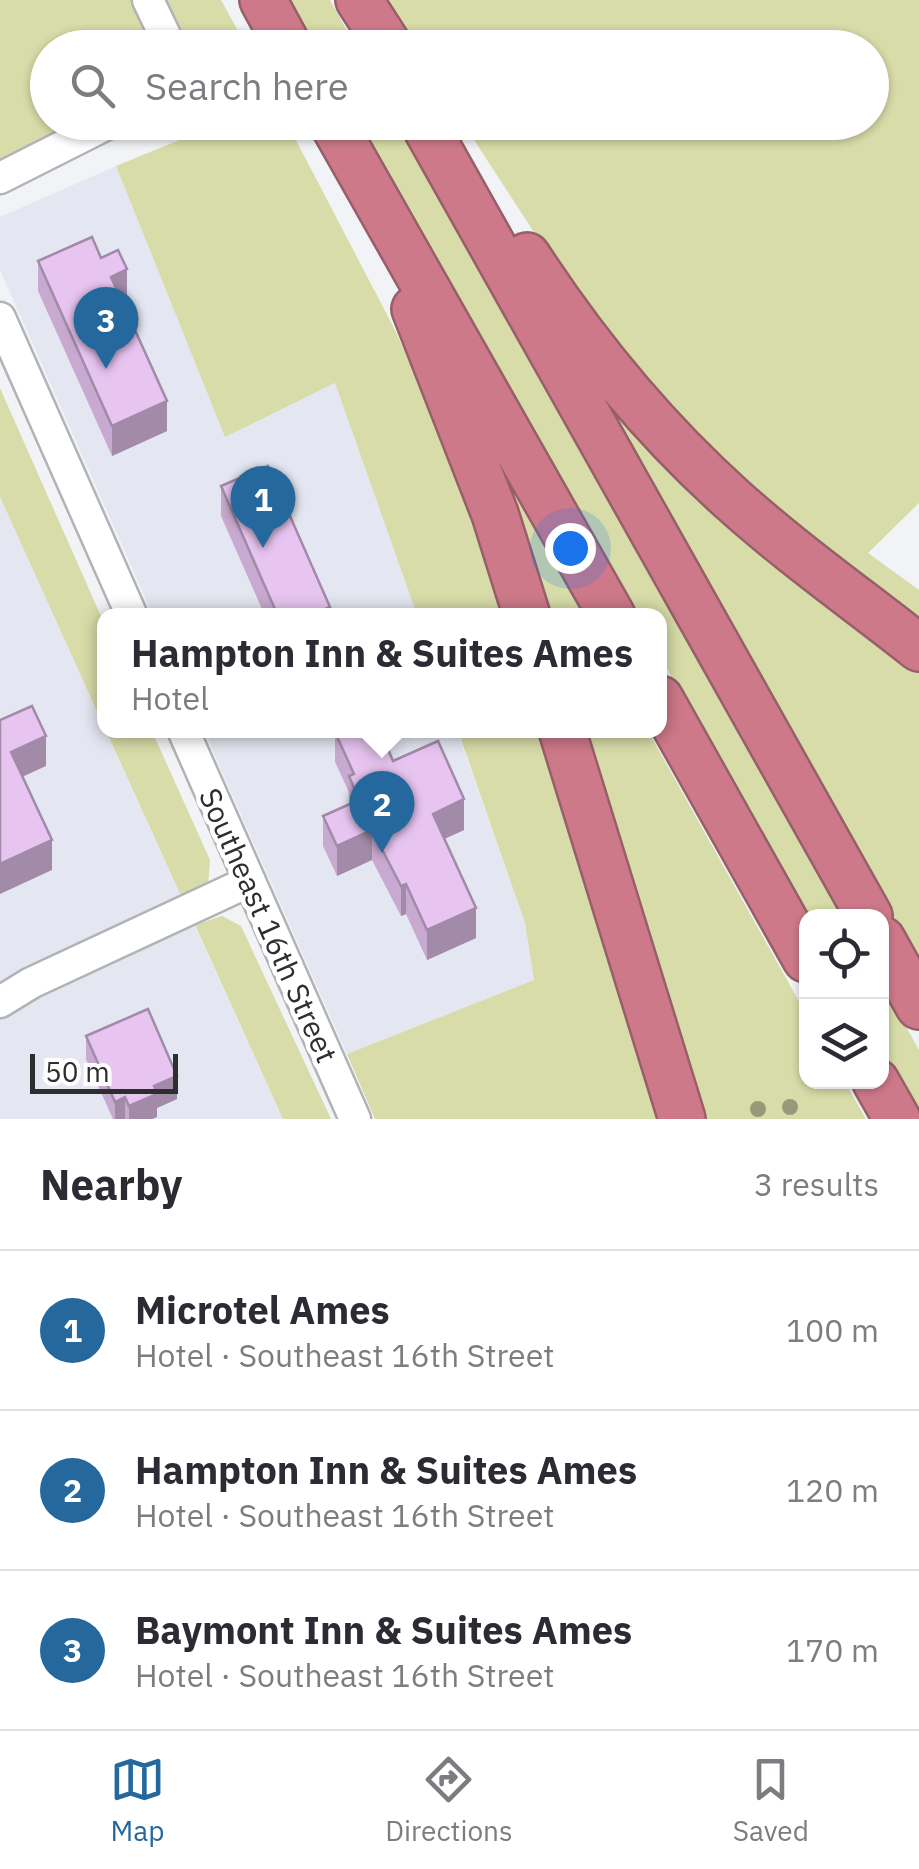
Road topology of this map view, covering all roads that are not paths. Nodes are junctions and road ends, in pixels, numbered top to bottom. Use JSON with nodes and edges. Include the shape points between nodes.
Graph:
{"nodes":[{"id":1,"x":148,"y":0,"type":"edge"},
{"id":2,"x":263,"y":0,"type":"edge"},
{"id":3,"x":357,"y":0,"type":"edge"},
{"id":4,"x":162,"y":30,"type":"edge"},
{"id":5,"x":280,"y":30,"type":"edge"},
{"id":6,"x":372,"y":30,"type":"edge"},
{"id":7,"x":378,"y":30,"type":"edge"},
{"id":8,"x":75,"y":140,"type":"edge"},
{"id":9,"x":342,"y":140,"type":"edge"},
{"id":10,"x":433,"y":140,"type":"edge"},
{"id":11,"x":451,"y":140,"type":"edge"},
{"id":12,"x":0,"y":178,"type":"edge"},
{"id":13,"x":396,"y":234,"type":"junction"},
{"id":14,"x":0,"y":318,"type":"edge"},
{"id":15,"x":128,"y":608,"type":"edge"},
{"id":16,"x":524,"y":608,"type":"edge"},
{"id":17,"x":607,"y":608,"type":"edge"},
{"id":18,"x":919,"y":648,"type":"edge"},
{"id":19,"x":667,"y":711,"type":"edge"},
{"id":20,"x":187,"y":738,"type":"edge"},
{"id":21,"x":564,"y":738,"type":"edge"},
{"id":22,"x":250,"y":881,"type":"junction"},
{"id":23,"x":864,"y":909,"type":"edge"},
{"id":24,"x":799,"y":947,"type":"edge"},
{"id":25,"x":889,"y":952,"type":"edge"},
{"id":26,"x":0,"y":1002,"type":"edge"},
{"id":27,"x":919,"y":1006,"type":"edge"},
{"id":28,"x":880,"y":1089,"type":"edge"},
{"id":29,"x":355,"y":1119,"type":"edge"},
{"id":30,"x":682,"y":1119,"type":"edge"},
{"id":31,"x":897,"y":1119,"type":"edge"}],
"edges":[{"from":1,"to":4,"type":"street"},
{"from":2,"to":5,"type":"highway"},
{"from":3,"to":6,"type":"highway"},
{"from":3,"to":7,"type":"highway"},
{"from":8,"to":12,"type":"street"},
{"from":9,"to":13,"type":"highway"},
{"from":10,"to":23,"type":"highway"},
{"from":11,"to":18,"type":"highway","via":[[535,270],[672,441],[735,502]]},
{"from":13,"to":16,"type":"highway","via":[[423,338],[495,514]]},
{"from":13,"to":17,"type":"highway"},
{"from":14,"to":15,"type":"street"},
{"from":19,"to":24,"type":"highway"},
{"from":20,"to":22,"type":"street","name":"Southeast 16th Street"},
{"from":21,"to":30,"type":"highway"},
{"from":22,"to":26,"type":"street"},
{"from":22,"to":29,"type":"street","name":"Southeast 16th Street"},
{"from":25,"to":27,"type":"highway"},
{"from":28,"to":31,"type":"highway"}]}
